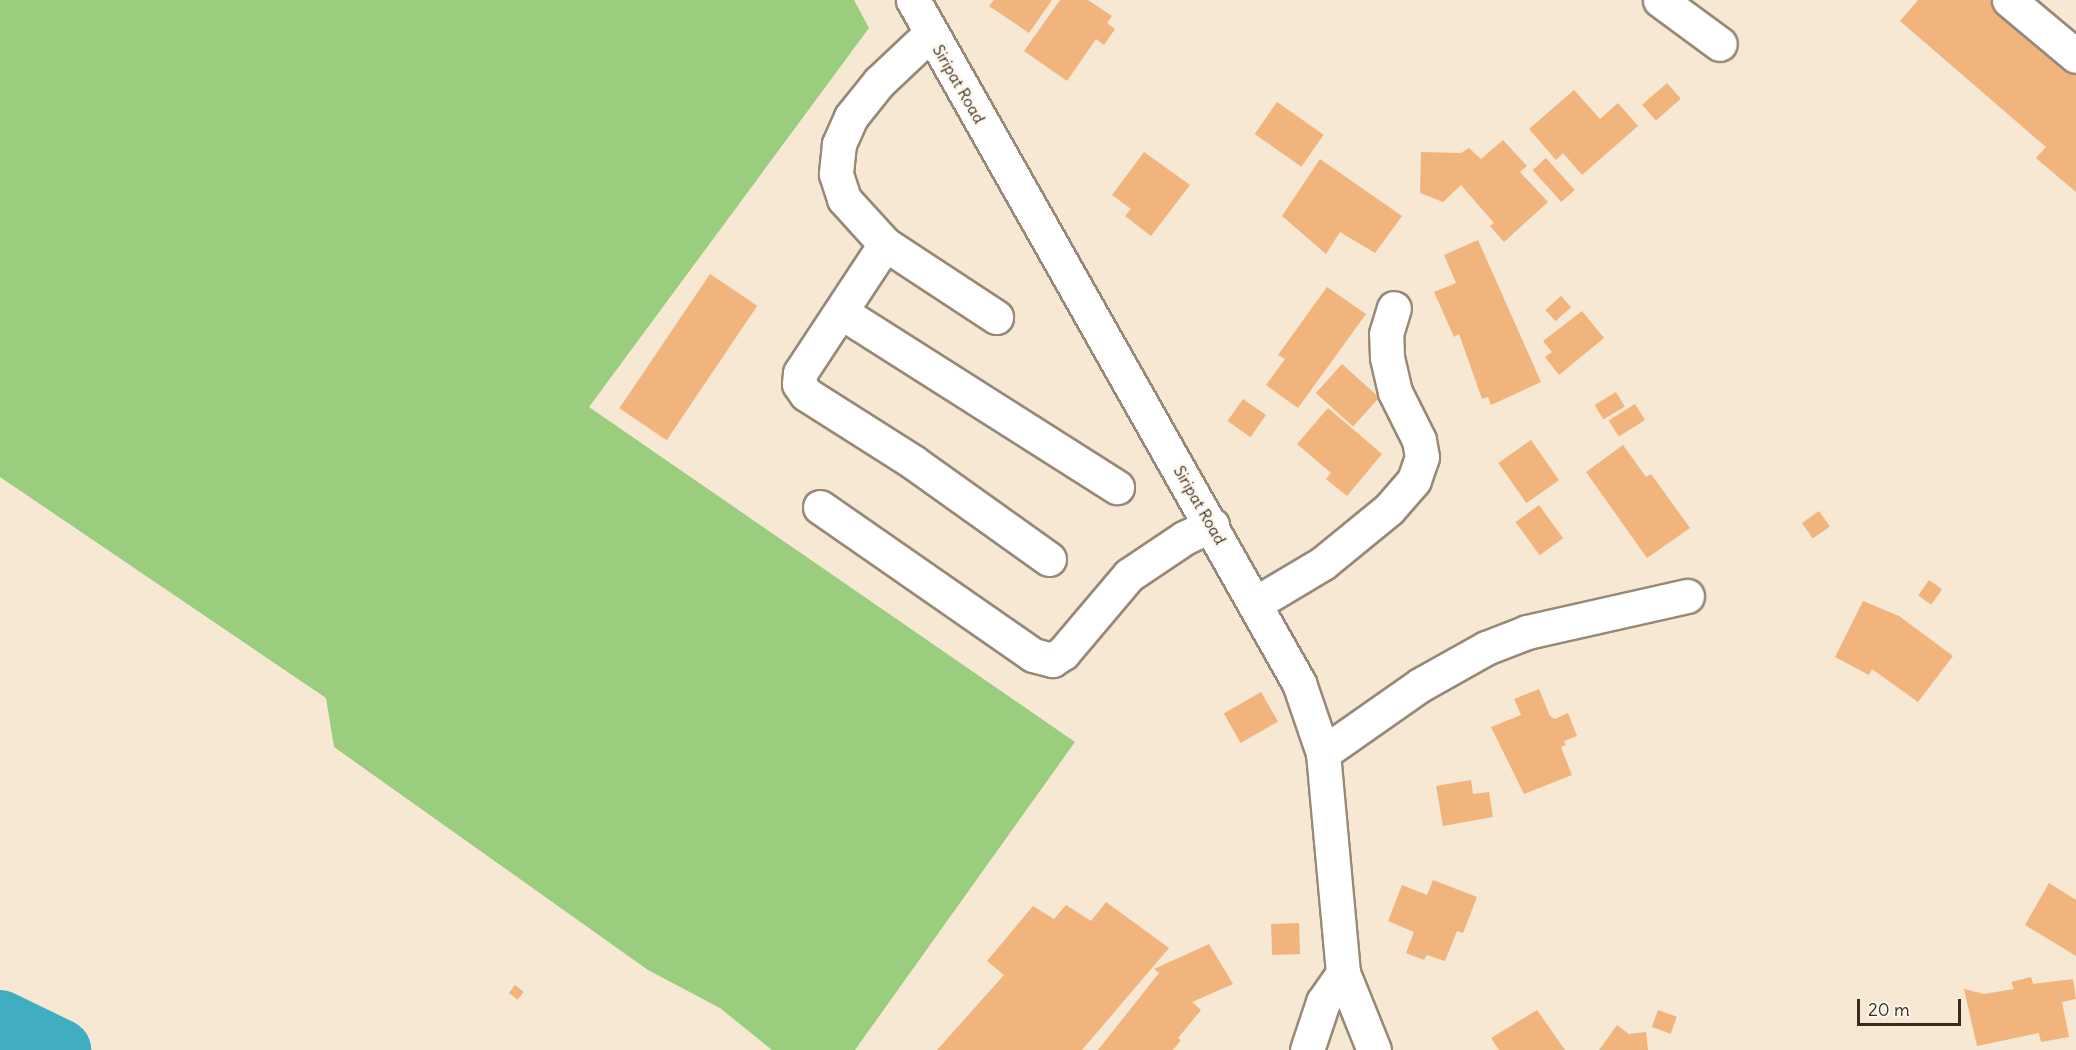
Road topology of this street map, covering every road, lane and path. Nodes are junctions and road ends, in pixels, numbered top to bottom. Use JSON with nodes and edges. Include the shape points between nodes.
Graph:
{"nodes":[{"id":1,"x":913,"y":0,"type":"edge"},
{"id":2,"x":1660,"y":0,"type":"edge"},
{"id":3,"x":2009,"y":0,"type":"edge"},
{"id":4,"x":930,"y":34,"type":"junction"},
{"id":5,"x":1720,"y":44,"type":"dead end"},
{"id":6,"x":2076,"y":56,"type":"edge"},
{"id":7,"x":885,"y":244,"type":"junction"},
{"id":8,"x":1394,"y":308,"type":"dead end"},
{"id":9,"x":841,"y":312,"type":"junction"},
{"id":10,"x":996,"y":317,"type":"dead end"},
{"id":11,"x":1117,"y":487,"type":"dead end"},
{"id":12,"x":820,"y":507,"type":"dead end"},
{"id":13,"x":1212,"y":525,"type":"junction"},
{"id":14,"x":1049,"y":559,"type":"dead end"},
{"id":15,"x":1687,"y":596,"type":"dead end"},
{"id":16,"x":1256,"y":603,"type":"junction"},
{"id":17,"x":1323,"y":753,"type":"junction"},
{"id":18,"x":1343,"y":973,"type":"junction"},
{"id":19,"x":1307,"y":1050,"type":"edge"},
{"id":20,"x":1374,"y":1050,"type":"edge"}],
"edges":[{"from":1,"to":4,"type":"street","name":"Siripat Road"},
{"from":2,"to":5,"type":"street"},
{"from":3,"to":6,"type":"street"},
{"from":4,"to":7,"type":"street","via":[[879,82],[851,117],[839,144],[836,174],[844,199]]},
{"from":4,"to":13,"type":"street","name":"Siripat Road"},
{"from":7,"to":9,"type":"street"},
{"from":7,"to":10,"type":"street"},
{"from":8,"to":16,"type":"street","via":[[1386,334],[1387,357],[1395,392],[1419,440],[1422,457],[1414,480],[1389,509],[1323,563]]},
{"from":9,"to":11,"type":"street"},
{"from":9,"to":14,"type":"street","via":[[800,373],[799,384],[806,394],[913,462]]},
{"from":12,"to":13,"type":"street","via":[[1033,655],[1052,660],[1063,653],[1129,575],[1184,538]]},
{"from":13,"to":16,"type":"street","name":"Siripat Road"},
{"from":15,"to":17,"type":"street","via":[[1527,632],[1486,648],[1420,686]]},
{"from":16,"to":17,"type":"street","name":"Siripat Road","via":[[1299,683]]},
{"from":17,"to":18,"type":"street","name":"Siripat Road"},
{"from":18,"to":19,"type":"street","via":[[1323,1002]]},
{"from":18,"to":20,"type":"street","name":"Siripat Road"}]}
